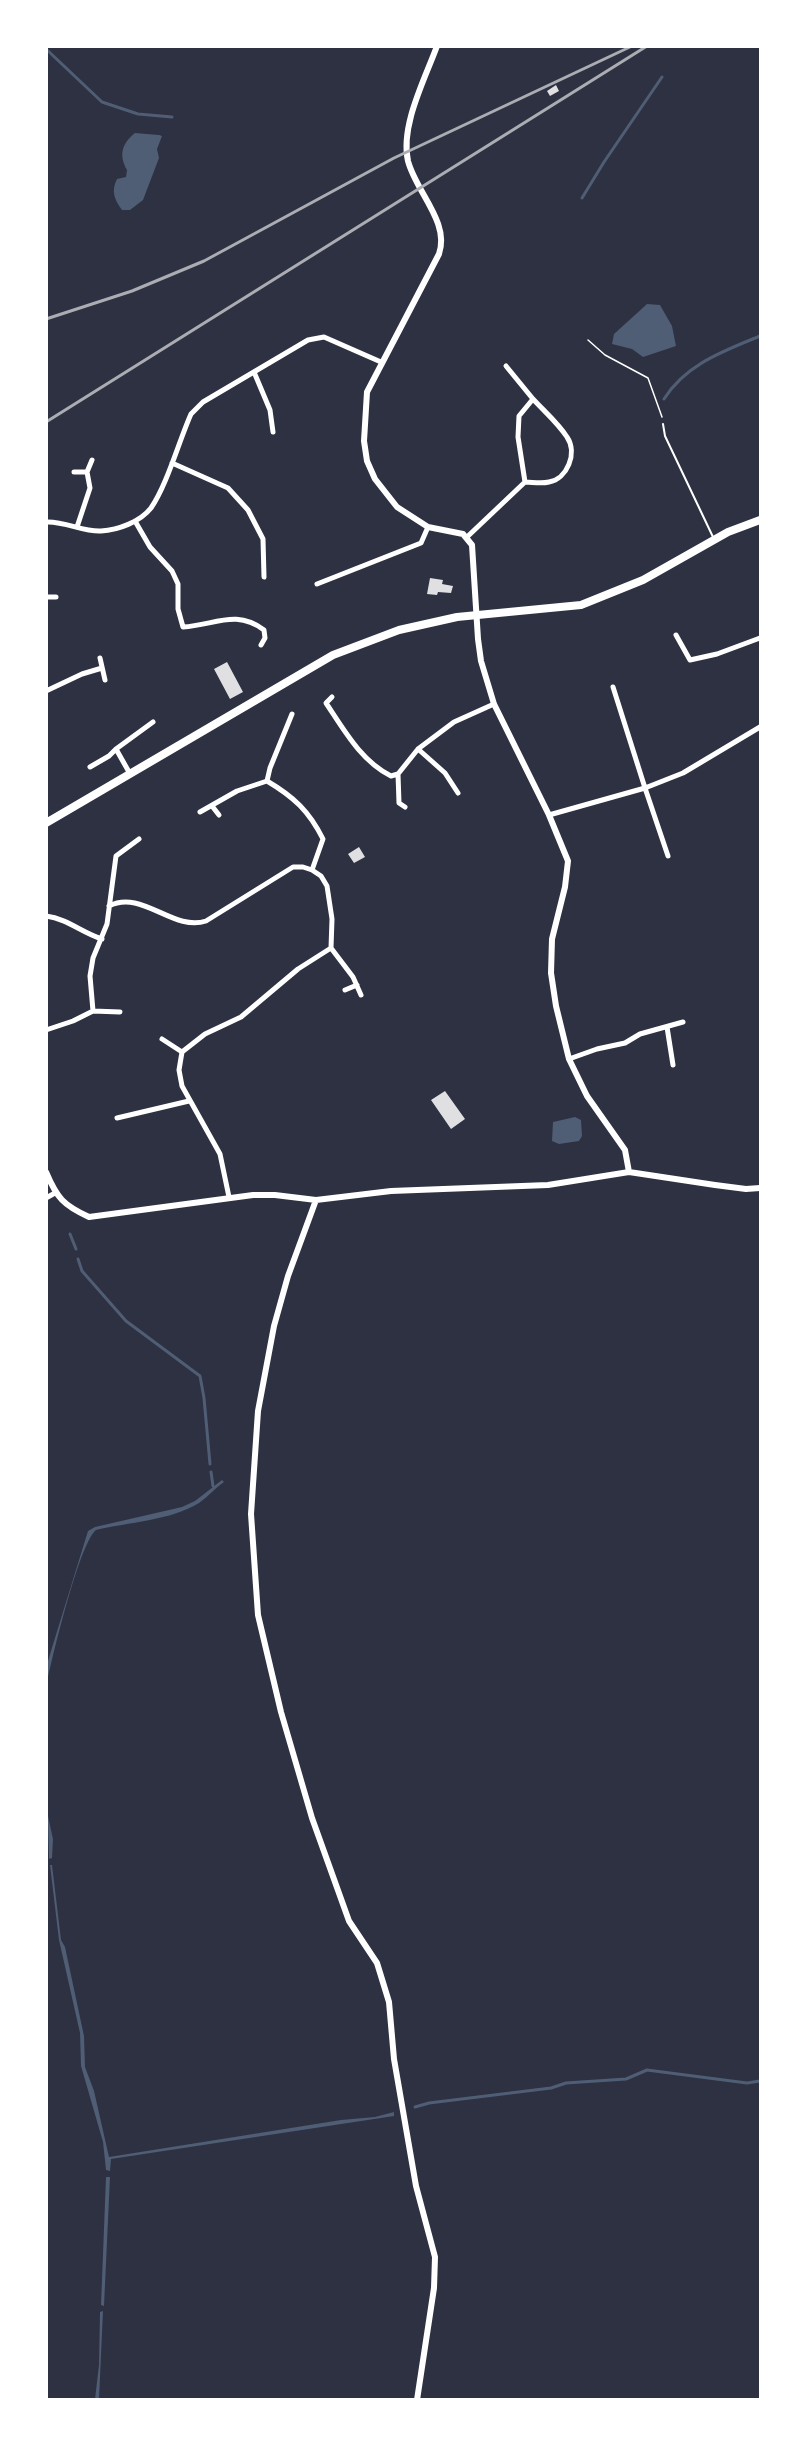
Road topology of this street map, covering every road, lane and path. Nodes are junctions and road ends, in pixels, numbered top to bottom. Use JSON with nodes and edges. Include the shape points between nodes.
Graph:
{"nodes":[{"id":1,"x":437,"y":46,"type":"edge"},
{"id":2,"x":588,"y":340,"type":"dead end"},
{"id":3,"x":381,"y":362,"type":"junction"},
{"id":4,"x":506,"y":366,"type":"dead end"},
{"id":5,"x":254,"y":372,"type":"junction"},
{"id":6,"x":533,"y":399,"type":"junction"},
{"id":7,"x":663,"y":424,"type":"joint"},
{"id":8,"x":273,"y":432,"type":"dead end"},
{"id":9,"x":92,"y":460,"type":"dead end"},
{"id":10,"x":172,"y":463,"type":"junction"},
{"id":11,"x":74,"y":472,"type":"dead end"},
{"id":12,"x":87,"y":472,"type":"junction"},
{"id":13,"x":525,"y":482,"type":"junction"},
{"id":14,"x":760,"y":520,"type":"edge"},
{"id":15,"x":135,"y":521,"type":"junction"},
{"id":16,"x":46,"y":522,"type":"edge"},
{"id":17,"x":77,"y":527,"type":"junction"},
{"id":18,"x":429,"y":527,"type":"junction"},
{"id":19,"x":467,"y":537,"type":"junction"},
{"id":20,"x":714,"y":540,"type":"junction"},
{"id":21,"x":264,"y":577,"type":"dead end"},
{"id":22,"x":317,"y":584,"type":"dead end"},
{"id":23,"x":46,"y":597,"type":"edge"},
{"id":24,"x":56,"y":597,"type":"dead end"},
{"id":25,"x":475,"y":615,"type":"junction"},
{"id":26,"x":676,"y":635,"type":"dead end"},
{"id":27,"x":760,"y":638,"type":"edge"},
{"id":28,"x":261,"y":645,"type":"dead end"},
{"id":29,"x":100,"y":658,"type":"dead end"},
{"id":30,"x":102,"y":668,"type":"junction"},
{"id":31,"x":105,"y":680,"type":"dead end"},
{"id":32,"x":613,"y":687,"type":"dead end"},
{"id":33,"x":46,"y":692,"type":"edge"},
{"id":34,"x":332,"y":697,"type":"dead end"},
{"id":35,"x":494,"y":704,"type":"junction"},
{"id":36,"x":292,"y":714,"type":"dead end"},
{"id":37,"x":153,"y":722,"type":"dead end"},
{"id":38,"x":760,"y":727,"type":"edge"},
{"id":39,"x":116,"y":749,"type":"junction"},
{"id":40,"x":418,"y":749,"type":"junction"},
{"id":41,"x":90,"y":767,"type":"dead end"},
{"id":42,"x":129,"y":772,"type":"junction"},
{"id":43,"x":398,"y":774,"type":"junction"},
{"id":44,"x":267,"y":781,"type":"junction"},
{"id":45,"x":645,"y":789,"type":"junction"},
{"id":46,"x":458,"y":793,"type":"dead end"},
{"id":47,"x":399,"y":803,"type":"junction"},
{"id":48,"x":390,"y":805,"type":"dead end"},
{"id":49,"x":212,"y":806,"type":"junction"},
{"id":50,"x":405,"y":807,"type":"dead end"},
{"id":51,"x":200,"y":812,"type":"dead end"},
{"id":52,"x":219,"y":815,"type":"dead end"},
{"id":53,"x":549,"y":815,"type":"junction"},
{"id":54,"x":46,"y":823,"type":"edge"},
{"id":55,"x":139,"y":839,"type":"dead end"},
{"id":56,"x":668,"y":856,"type":"dead end"},
{"id":57,"x":312,"y":870,"type":"junction"},
{"id":58,"x":109,"y":906,"type":"junction"},
{"id":59,"x":46,"y":916,"type":"edge"},
{"id":60,"x":102,"y":939,"type":"junction"},
{"id":61,"x":331,"y":948,"type":"junction"},
{"id":62,"x":357,"y":985,"type":"junction"},
{"id":63,"x":345,"y":990,"type":"dead end"},
{"id":64,"x":362,"y":995,"type":"dead end"},
{"id":65,"x":93,"y":1011,"type":"junction"},
{"id":66,"x":120,"y":1012,"type":"dead end"},
{"id":67,"x":684,"y":1022,"type":"dead end"},
{"id":68,"x":667,"y":1027,"type":"junction"},
{"id":69,"x":46,"y":1030,"type":"edge"},
{"id":70,"x":162,"y":1039,"type":"dead end"},
{"id":71,"x":182,"y":1052,"type":"junction"},
{"id":72,"x":568,"y":1059,"type":"junction"},
{"id":73,"x":673,"y":1065,"type":"dead end"},
{"id":74,"x":189,"y":1101,"type":"junction"},
{"id":75,"x":117,"y":1118,"type":"dead end"},
{"id":76,"x":46,"y":1172,"type":"edge"},
{"id":77,"x":629,"y":1172,"type":"junction"},
{"id":78,"x":760,"y":1188,"type":"edge"},
{"id":79,"x":55,"y":1193,"type":"junction"},
{"id":80,"x":229,"y":1197,"type":"junction"},
{"id":81,"x":46,"y":1198,"type":"edge"},
{"id":82,"x":316,"y":1200,"type":"junction"},
{"id":83,"x":417,"y":2400,"type":"edge"}],
"edges":[{"from":1,"to":3,"type":"street","via":[[406,136],[408,160],[438,224],[443,244]]},
{"from":2,"to":7,"type":"path","via":[[605,355],[648,378]]},
{"from":3,"to":5,"type":"street","via":[[319,337]]},
{"from":3,"to":18,"type":"street","via":[[367,392],[367,461],[375,479],[397,507]]},
{"from":4,"to":6,"type":"street"},
{"from":5,"to":8,"type":"street","via":[[270,410]]},
{"from":5,"to":10,"type":"street","via":[[203,402],[191,414]]},
{"from":6,"to":13,"type":"street","via":[[519,416]]},
{"from":6,"to":13,"type":"street","via":[[572,447],[570,461],[561,476],[549,482]]},
{"from":7,"to":20,"type":"lane"},
{"from":9,"to":12,"type":"street"},
{"from":10,"to":15,"type":"street","via":[[150,509]]},
{"from":10,"to":21,"type":"street","via":[[228,488],[248,510],[263,539]]},
{"from":11,"to":12,"type":"street"},
{"from":12,"to":17,"type":"street","via":[[90,488]]},
{"from":13,"to":19,"type":"street"},
{"from":14,"to":20,"type":"main road"},
{"from":15,"to":17,"type":"street","via":[[117,530]]},
{"from":15,"to":28,"type":"street","via":[[178,584],[183,627],[231,618],[252,621],[264,630]]},
{"from":16,"to":17,"type":"street"},
{"from":18,"to":19,"type":"street","via":[[456,531]]},
{"from":18,"to":22,"type":"street","via":[[422,543]]},
{"from":19,"to":25,"type":"street","via":[[472,545]]},
{"from":20,"to":25,"type":"main road","via":[[643,580],[581,606]]},
{"from":23,"to":24,"type":"street"},
{"from":25,"to":35,"type":"street","via":[[481,661]]},
{"from":25,"to":42,"type":"main road","via":[[399,630],[333,655]]},
{"from":26,"to":27,"type":"street","via":[[690,660]]},
{"from":29,"to":30,"type":"street"},
{"from":30,"to":31,"type":"street"},
{"from":30,"to":33,"type":"street"},
{"from":32,"to":45,"type":"street"},
{"from":34,"to":43,"type":"street","via":[[326,703],[351,742],[382,771],[391,776]]},
{"from":35,"to":40,"type":"street","via":[[454,722]]},
{"from":35,"to":53,"type":"street"},
{"from":36,"to":44,"type":"street"},
{"from":37,"to":39,"type":"street"},
{"from":38,"to":45,"type":"street","via":[[683,773]]},
{"from":39,"to":41,"type":"street"},
{"from":39,"to":42,"type":"street"},
{"from":40,"to":43,"type":"street"},
{"from":40,"to":46,"type":"street","via":[[445,773]]},
{"from":42,"to":54,"type":"main road"},
{"from":43,"to":47,"type":"street"},
{"from":44,"to":49,"type":"street","via":[[237,791]]},
{"from":44,"to":57,"type":"street","via":[[300,803],[317,828],[322,839]]},
{"from":45,"to":53,"type":"street"},
{"from":45,"to":56,"type":"street"},
{"from":47,"to":48,"type":"street"},
{"from":47,"to":50,"type":"street"},
{"from":49,"to":51,"type":"street"},
{"from":49,"to":52,"type":"street"},
{"from":53,"to":72,"type":"street","via":[[568,861],[552,939],[556,1006]]},
{"from":55,"to":58,"type":"street","via":[[116,856]]},
{"from":57,"to":58,"type":"street","via":[[293,867],[196,924],[134,903],[122,901]]},
{"from":57,"to":61,"type":"street","via":[[327,886]]},
{"from":58,"to":60,"type":"street"},
{"from":59,"to":60,"type":"street","via":[[60,918]]},
{"from":60,"to":65,"type":"street","via":[[90,976]]},
{"from":61,"to":62,"type":"street"},
{"from":61,"to":71,"type":"street","via":[[298,969],[241,1017],[205,1034]]},
{"from":62,"to":63,"type":"street"},
{"from":62,"to":64,"type":"street"},
{"from":65,"to":66,"type":"street"},
{"from":65,"to":69,"type":"street"},
{"from":67,"to":68,"type":"street"},
{"from":68,"to":72,"type":"street"},
{"from":68,"to":73,"type":"street"},
{"from":70,"to":71,"type":"street"},
{"from":71,"to":74,"type":"street","via":[[179,1070]]},
{"from":72,"to":77,"type":"street","via":[[587,1096],[625,1150]]},
{"from":74,"to":75,"type":"street"},
{"from":74,"to":80,"type":"street","via":[[220,1154]]},
{"from":76,"to":79,"type":"street"},
{"from":77,"to":78,"type":"street"},
{"from":77,"to":82,"type":"street","via":[[548,1185],[391,1191]]},
{"from":79,"to":80,"type":"street","via":[[69,1208],[89,1217]]},
{"from":79,"to":81,"type":"street"},
{"from":80,"to":82,"type":"street","via":[[275,1195]]},
{"from":82,"to":83,"type":"street","via":[[274,1326],[258,1411],[251,1514],[258,1615],[280,1712],[312,1818],[349,1921],[377,1963],[389,2002],[393,2059],[416,2186],[435,2257]]}]}
